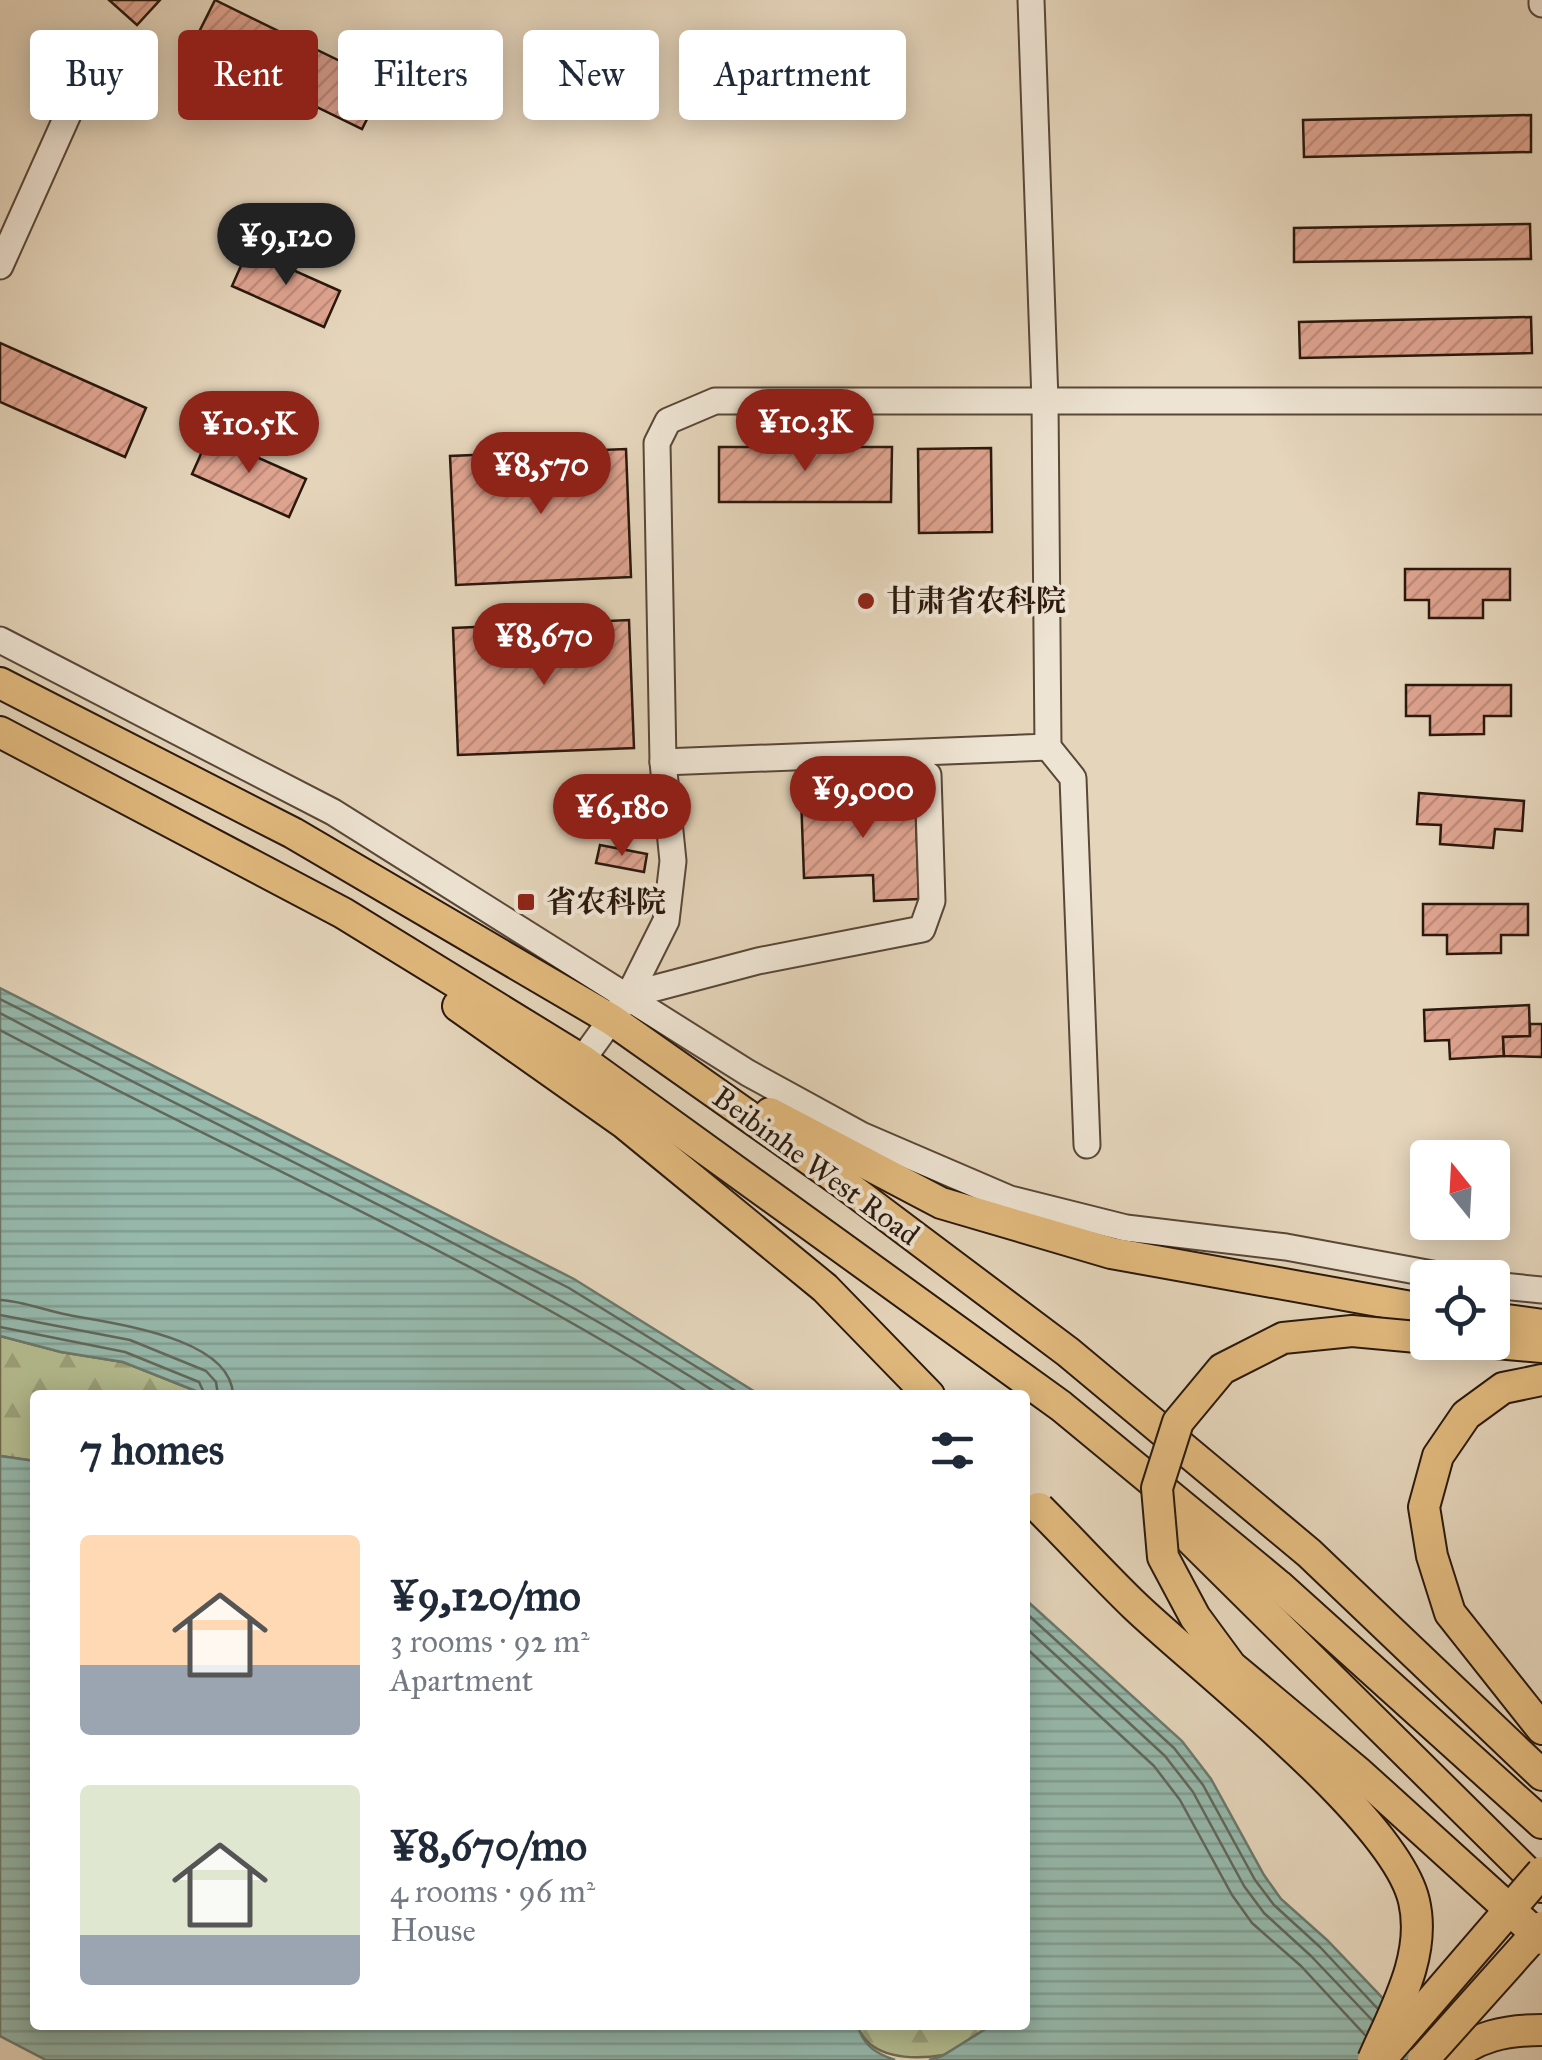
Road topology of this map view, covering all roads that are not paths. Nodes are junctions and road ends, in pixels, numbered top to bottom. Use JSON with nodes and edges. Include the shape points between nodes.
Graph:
{"nodes":[{"id":1,"x":1031,"y":0,"type":"edge"},
{"id":2,"x":65,"y":120,"type":"edge"},
{"id":3,"x":0,"y":266,"type":"edge"},
{"id":4,"x":1044,"y":401,"type":"junction"},
{"id":5,"x":1542,"y":402,"type":"edge"},
{"id":6,"x":0,"y":640,"type":"edge"},
{"id":7,"x":0,"y":683,"type":"edge"},
{"id":8,"x":0,"y":732,"type":"edge"},
{"id":9,"x":1048,"y":747,"type":"junction"},
{"id":10,"x":663,"y":762,"type":"junction"},
{"id":11,"x":928,"y":775,"type":"dead end"},
{"id":12,"x":343,"y":913,"type":"junction"},
{"id":13,"x":620,"y":1008,"type":"junction"},
{"id":14,"x":582,"y":1060,"type":"junction"},
{"id":15,"x":668,"y":1060,"type":"junction"},
{"id":16,"x":1087,"y":1145,"type":"dead end"},
{"id":17,"x":1410,"y":1270,"type":"edge"},
{"id":18,"x":1510,"y":1286,"type":"edge"},
{"id":19,"x":1542,"y":1290,"type":"edge"},
{"id":20,"x":1410,"y":1307,"type":"edge"},
{"id":21,"x":1510,"y":1321,"type":"edge"},
{"id":22,"x":1542,"y":1325,"type":"edge"},
{"id":23,"x":1410,"y":1336,"type":"edge"},
{"id":24,"x":1510,"y":1344,"type":"edge"},
{"id":25,"x":1542,"y":1347,"type":"edge"},
{"id":26,"x":1542,"y":1380,"type":"edge"},
{"id":27,"x":924,"y":1390,"type":"edge"},
{"id":28,"x":1060,"y":1406,"type":"junction"},
{"id":29,"x":1032,"y":1500,"type":"edge"},
{"id":30,"x":1480,"y":1716,"type":"junction"},
{"id":31,"x":1542,"y":1729,"type":"edge"},
{"id":32,"x":1542,"y":1746,"type":"edge"},
{"id":33,"x":1542,"y":1775,"type":"edge"},
{"id":34,"x":1542,"y":1822,"type":"edge"},
{"id":35,"x":1542,"y":1872,"type":"edge"},
{"id":36,"x":1542,"y":1887,"type":"edge"},
{"id":37,"x":1542,"y":1927,"type":"edge"},
{"id":38,"x":1542,"y":1940,"type":"edge"},
{"id":39,"x":1542,"y":2030,"type":"edge"},
{"id":40,"x":1377,"y":2060,"type":"edge"},
{"id":41,"x":1423,"y":2060,"type":"edge"},
{"id":42,"x":1448,"y":2060,"type":"edge"}],
"edges":[{"from":1,"to":4,"type":"street"},
{"from":2,"to":3,"type":"street"},
{"from":4,"to":5,"type":"street"},
{"from":4,"to":9,"type":"street"},
{"from":4,"to":10,"type":"street","via":[[715,401],[668,421],[656,443]]},
{"from":6,"to":13,"type":"street","via":[[333,812]]},
{"from":7,"to":13,"type":"main road","name":"Beibinhe West Road"},
{"from":8,"to":12,"type":"main road","name":"Beibinhe West Road"},
{"from":9,"to":10,"type":"street"},
{"from":9,"to":16,"type":"street","via":[[1074,778]]},
{"from":10,"to":13,"type":"street","via":[[674,861],[666,920]]},
{"from":11,"to":13,"type":"street","via":[[932,901],[922,930],[758,961]]},
{"from":12,"to":14,"type":"main road","name":"Beibinhe West Road"},
{"from":12,"to":27,"type":"main road","via":[[413,974],[624,1122],[825,1288]]},
{"from":13,"to":14,"type":"street"},
{"from":13,"to":15,"type":"main road","name":"Beibinhe West Road"},
{"from":13,"to":17,"type":"street","via":[[860,1135],[1010,1199],[1126,1228],[1286,1246]]},
{"from":14,"to":28,"type":"main road","name":"Beibinhe West Road"},
{"from":15,"to":20,"type":"main road","via":[[940,1203],[1111,1252]]},
{"from":15,"to":30,"type":"main road","name":"Beibinhe West Road","via":[[1068,1352],[1309,1553]]},
{"from":18,"to":19,"type":"street"},
{"from":21,"to":22,"type":"main road"},
{"from":23,"to":38,"type":"main road","bridge":true,"via":[[1352,1331],[1283,1338],[1222,1370],[1178,1422],[1157,1488],[1163,1556],[1195,1618],[1231,1666]]},
{"from":24,"to":25,"type":"main road"},
{"from":26,"to":31,"type":"main road","via":[[1503,1388],[1466,1415],[1438,1456],[1424,1507],[1450,1613]]},
{"from":28,"to":34,"type":"main road","name":"Beibinhe West Road","via":[[1278,1585]]},
{"from":28,"to":36,"type":"main road"},
{"from":29,"to":40,"type":"main road","bridge":true,"via":[[1134,1605],[1272,1728],[1393,1856],[1414,1900],[1417,1948]]},
{"from":30,"to":32,"type":"main road"},
{"from":30,"to":33,"type":"main road","name":"Beibinhe West Road"},
{"from":35,"to":40,"type":"main road","bridge":true},
{"from":37,"to":41,"type":"main road","bridge":true},
{"from":39,"to":42,"type":"main road","via":[[1504,2030]]}]}
